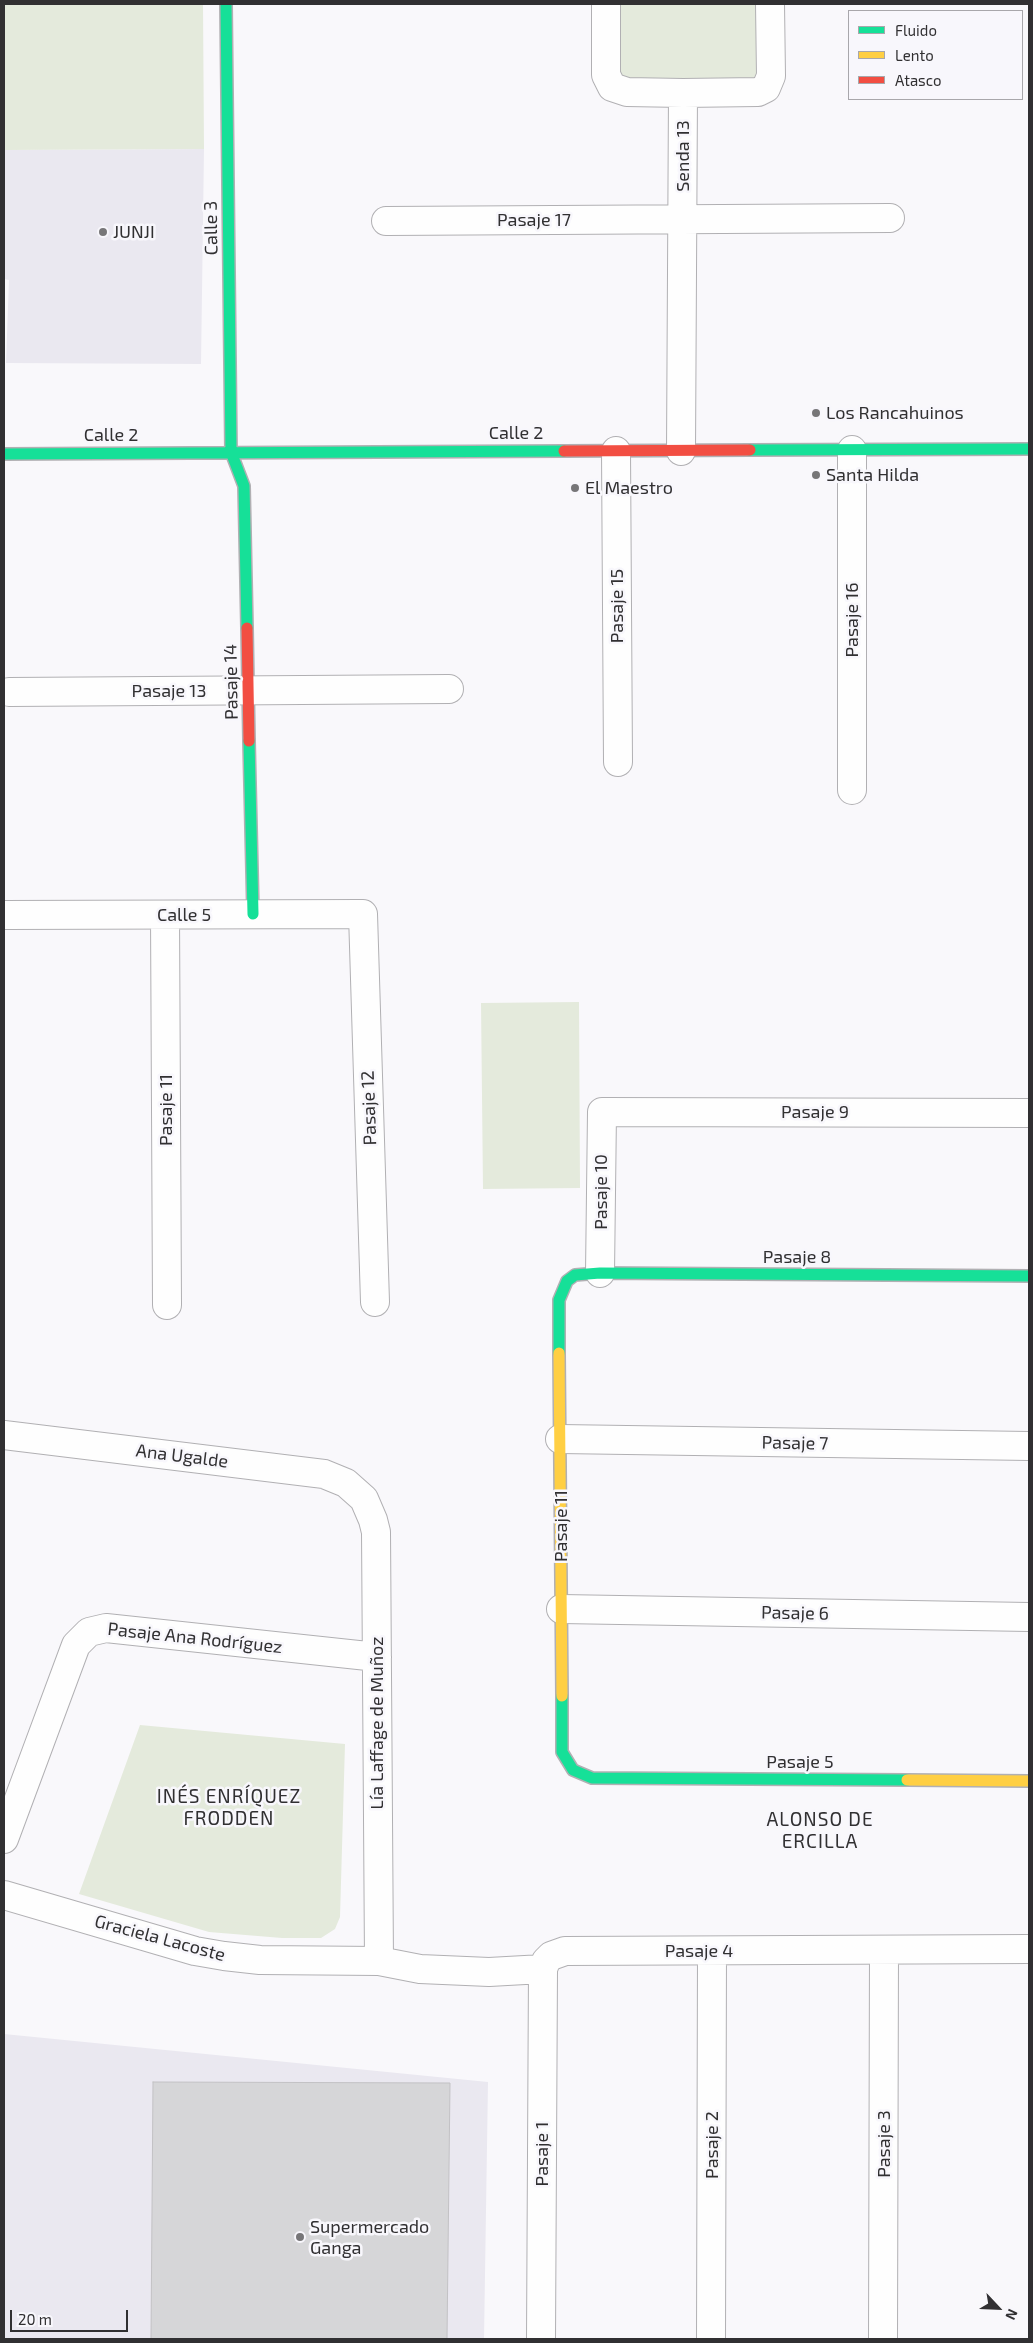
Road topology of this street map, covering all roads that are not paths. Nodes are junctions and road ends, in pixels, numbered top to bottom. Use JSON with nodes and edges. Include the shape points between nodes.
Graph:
{"nodes":[{"id":1,"x":226,"y":4,"type":"edge"},
{"id":2,"x":606,"y":4,"type":"edge"},
{"id":3,"x":770,"y":4,"type":"edge"},
{"id":4,"x":683,"y":93,"type":"junction"},
{"id":5,"x":890,"y":218,"type":"dead end"},
{"id":6,"x":682,"y":219,"type":"junction"},
{"id":7,"x":386,"y":221,"type":"dead end"},
{"id":8,"x":1029,"y":449,"type":"edge"},
{"id":9,"x":616,"y":450,"type":"junction"},
{"id":10,"x":852,"y":450,"type":"junction"},
{"id":11,"x":681,"y":451,"type":"junction"},
{"id":12,"x":231,"y":452,"type":"junction"},
{"id":13,"x":4,"y":454,"type":"edge"},
{"id":14,"x":249,"y":690,"type":"junction"},
{"id":15,"x":449,"y":690,"type":"dead end"},
{"id":16,"x":9,"y":692,"type":"dead end"},
{"id":17,"x":618,"y":762,"type":"dead end"},
{"id":18,"x":852,"y":790,"type":"dead end"},
{"id":19,"x":165,"y":914,"type":"junction"},
{"id":20,"x":253,"y":914,"type":"junction"},
{"id":21,"x":363,"y":914,"type":"joint"},
{"id":22,"x":4,"y":915,"type":"edge"},
{"id":23,"x":602,"y":1112,"type":"joint"},
{"id":24,"x":1029,"y":1113,"type":"edge"},
{"id":25,"x":600,"y":1273,"type":"junction"},
{"id":26,"x":1029,"y":1276,"type":"edge"},
{"id":27,"x":567,"y":1281,"type":"joint"},
{"id":28,"x":375,"y":1302,"type":"dead end"},
{"id":29,"x":167,"y":1305,"type":"dead end"},
{"id":30,"x":4,"y":1435,"type":"edge"},
{"id":31,"x":560,"y":1440,"type":"junction"},
{"id":32,"x":1029,"y":1446,"type":"edge"},
{"id":33,"x":356,"y":1491,"type":"joint"},
{"id":34,"x":561,"y":1610,"type":"junction"},
{"id":35,"x":1029,"y":1617,"type":"edge"},
{"id":36,"x":377,"y":1657,"type":"junction"},
{"id":37,"x":573,"y":1770,"type":"joint"},
{"id":38,"x":1029,"y":1781,"type":"edge"},
{"id":39,"x":4,"y":1839,"type":"edge"},
{"id":40,"x":4,"y":1895,"type":"edge"},
{"id":41,"x":1029,"y":1949,"type":"edge"},
{"id":42,"x":712,"y":1950,"type":"junction"},
{"id":43,"x":884,"y":1950,"type":"junction"},
{"id":44,"x":379,"y":1961,"type":"junction"},
{"id":45,"x":543,"y":1969,"type":"junction"},
{"id":46,"x":541,"y":2339,"type":"edge"},
{"id":47,"x":711,"y":2339,"type":"edge"},
{"id":48,"x":883,"y":2339,"type":"edge"}],
"edges":[{"from":1,"to":12,"type":"street","name":"Calle 3"},
{"from":2,"to":4,"type":"street","via":[[606,75],[612,87],[627,92]]},
{"from":3,"to":4,"type":"street","via":[[770,76],[766,88],[758,92]]},
{"from":4,"to":6,"type":"street","name":"Senda 13"},
{"from":5,"to":6,"type":"street","name":"Pasaje 17"},
{"from":6,"to":7,"type":"street","name":"Pasaje 17"},
{"from":6,"to":11,"type":"street"},
{"from":8,"to":10,"type":"street","name":"Calle 2"},
{"from":9,"to":11,"type":"street","name":"Calle 2"},
{"from":9,"to":12,"type":"street","name":"Calle 2"},
{"from":9,"to":17,"type":"street","name":"Pasaje 15"},
{"from":10,"to":11,"type":"street","name":"Calle 2"},
{"from":10,"to":18,"type":"street","name":"Pasaje 16"},
{"from":12,"to":13,"type":"street","name":"Calle 2"},
{"from":12,"to":14,"type":"street","name":"Pasaje 14","via":[[244,486]]},
{"from":14,"to":15,"type":"street","name":"Pasaje 13"},
{"from":14,"to":16,"type":"street","name":"Pasaje 13"},
{"from":14,"to":20,"type":"street","name":"Pasaje 14"},
{"from":19,"to":20,"type":"street","name":"Calle 5"},
{"from":19,"to":22,"type":"street","name":"Calle 5"},
{"from":19,"to":29,"type":"street","name":"Pasaje 11"},
{"from":20,"to":21,"type":"street","name":"Calle 5"},
{"from":21,"to":28,"type":"street","name":"Pasaje 12"},
{"from":23,"to":24,"type":"street","name":"Pasaje 9"},
{"from":23,"to":25,"type":"street","name":"Pasaje 10"},
{"from":25,"to":26,"type":"street","name":"Pasaje 8"},
{"from":25,"to":27,"type":"street","name":"Pasaje 8","via":[[576,1276]]},
{"from":27,"to":31,"type":"street","name":"Pasaje 11","via":[[559,1300]]},
{"from":30,"to":33,"type":"street","name":"Ana Ugalde","via":[[312,1472],[335,1478]]},
{"from":31,"to":32,"type":"street","name":"Pasaje 7"},
{"from":31,"to":34,"type":"street","name":"Pasaje 11"},
{"from":33,"to":36,"type":"street","name":"Lía Laffage de Muñoz","via":[[369,1508],[376,1532]]},
{"from":34,"to":35,"type":"street","name":"Pasaje 6"},
{"from":34,"to":37,"type":"street","name":"Pasaje 11","via":[[562,1752]]},
{"from":36,"to":39,"type":"street","name":"Pasaje Ana Rodríguez","via":[[106,1628],[89,1632],[76,1645]]},
{"from":36,"to":44,"type":"street","name":"Lía Laffage de Muñoz"},
{"from":37,"to":38,"type":"street","name":"Pasaje 5","via":[[592,1778]]},
{"from":40,"to":44,"type":"street","name":"Graciela Lacoste","via":[[195,1951],[260,1960]]},
{"from":41,"to":43,"type":"street","name":"Pasaje 4"},
{"from":42,"to":43,"type":"street","name":"Pasaje 4"},
{"from":42,"to":45,"type":"street","name":"Pasaje 4","via":[[565,1951],[551,1956]]},
{"from":42,"to":47,"type":"street","name":"Pasaje 2"},
{"from":43,"to":48,"type":"street","name":"Pasaje 3"},
{"from":44,"to":45,"type":"street","via":[[420,1969],[489,1972]]},
{"from":45,"to":46,"type":"street","name":"Pasaje 1"}]}
